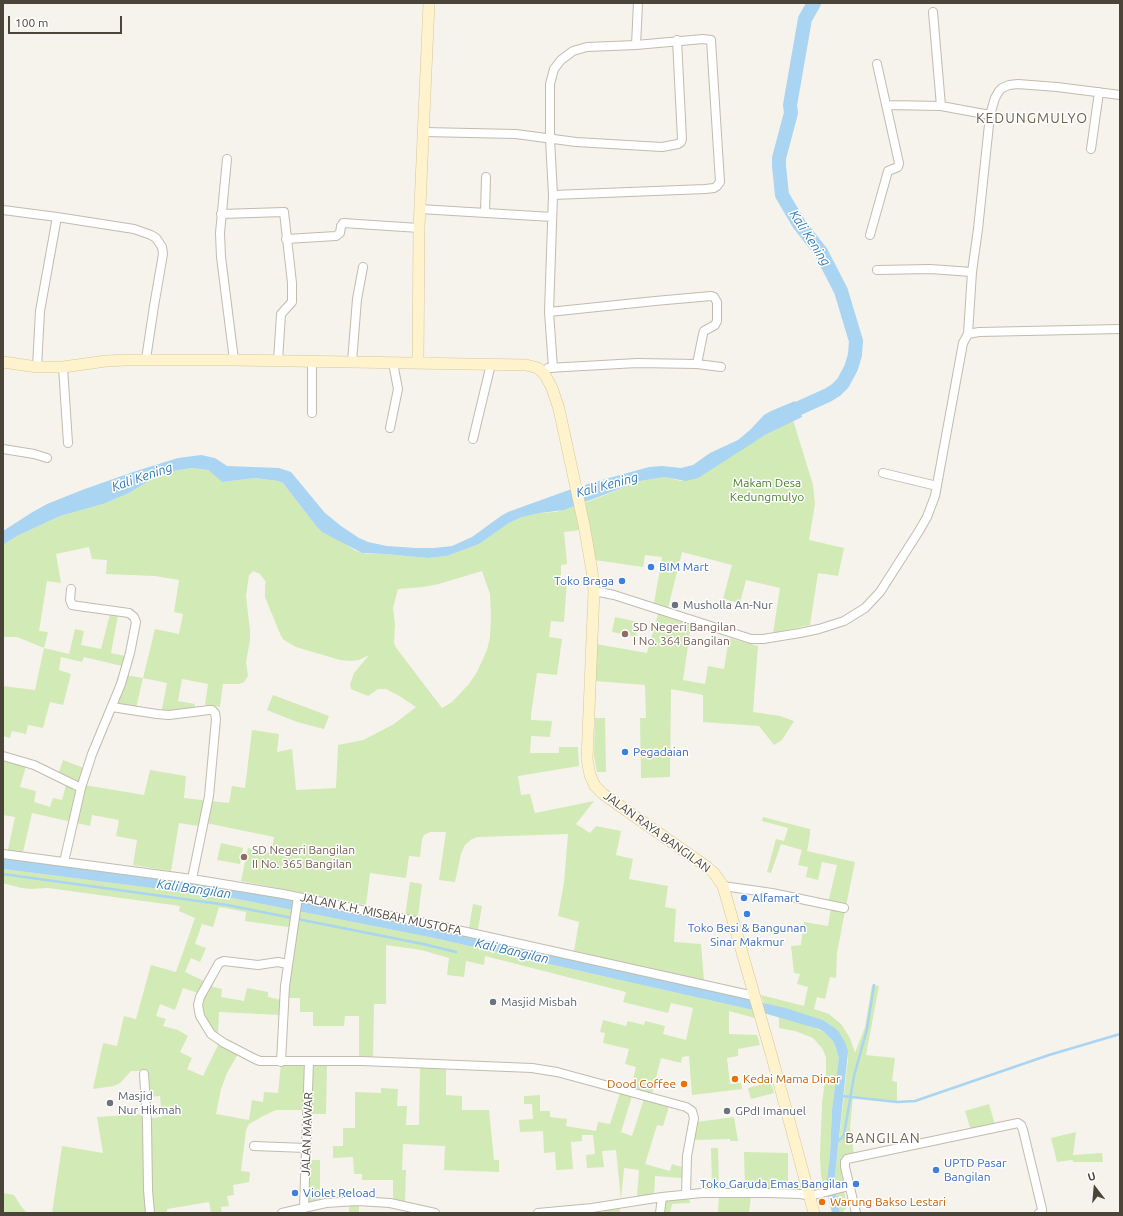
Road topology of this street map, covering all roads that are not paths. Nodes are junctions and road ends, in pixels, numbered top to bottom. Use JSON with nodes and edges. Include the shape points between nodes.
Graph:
{"nodes":[{"id":1,"x":429,"y":3,"type":"edge"},
{"id":2,"x":638,"y":3,"type":"edge"},
{"id":3,"x":933,"y":12,"type":"dead end"},
{"id":4,"x":677,"y":40,"type":"junction"},
{"id":5,"x":636,"y":45,"type":"junction"},
{"id":6,"x":877,"y":64,"type":"dead end"},
{"id":7,"x":1099,"y":92,"type":"junction"},
{"id":8,"x":1120,"y":95,"type":"edge"},
{"id":9,"x":887,"y":105,"type":"junction"},
{"id":10,"x":941,"y":106,"type":"junction"},
{"id":11,"x":990,"y":115,"type":"junction"},
{"id":12,"x":424,"y":132,"type":"junction"},
{"id":13,"x":550,"y":139,"type":"junction"},
{"id":14,"x":1091,"y":149,"type":"dead end"},
{"id":15,"x":227,"y":159,"type":"dead end"},
{"id":16,"x":486,"y":177,"type":"dead end"},
{"id":17,"x":553,"y":195,"type":"junction"},
{"id":18,"x":420,"y":209,"type":"junction"},
{"id":19,"x":3,"y":210,"type":"edge"},
{"id":20,"x":485,"y":213,"type":"junction"},
{"id":21,"x":221,"y":214,"type":"junction"},
{"id":22,"x":57,"y":217,"type":"junction"},
{"id":23,"x":552,"y":217,"type":"junction"},
{"id":24,"x":419,"y":228,"type":"junction"},
{"id":25,"x":870,"y":235,"type":"dead end"},
{"id":26,"x":286,"y":239,"type":"junction"},
{"id":27,"x":363,"y":267,"type":"dead end"},
{"id":28,"x":877,"y":270,"type":"dead end"},
{"id":29,"x":972,"y":272,"type":"junction"},
{"id":30,"x":549,"y":312,"type":"junction"},
{"id":31,"x":1120,"y":329,"type":"edge"},
{"id":32,"x":968,"y":334,"type":"junction"},
{"id":33,"x":146,"y":360,"type":"junction"},
{"id":34,"x":234,"y":360,"type":"junction"},
{"id":35,"x":278,"y":360,"type":"junction"},
{"id":36,"x":312,"y":361,"type":"junction"},
{"id":37,"x":3,"y":362,"type":"edge"},
{"id":38,"x":352,"y":362,"type":"junction"},
{"id":39,"x":393,"y":363,"type":"junction"},
{"id":40,"x":418,"y":363,"type":"junction"},
{"id":41,"x":490,"y":364,"type":"junction"},
{"id":42,"x":697,"y":364,"type":"junction"},
{"id":43,"x":37,"y":367,"type":"junction"},
{"id":44,"x":63,"y":367,"type":"junction"},
{"id":45,"x":721,"y":367,"type":"dead end"},
{"id":46,"x":538,"y":368,"type":"junction"},
{"id":47,"x":553,"y":368,"type":"junction"},
{"id":48,"x":312,"y":413,"type":"dead end"},
{"id":49,"x":390,"y":428,"type":"dead end"},
{"id":50,"x":472,"y":439,"type":"dead end"},
{"id":51,"x":68,"y":443,"type":"dead end"},
{"id":52,"x":3,"y":449,"type":"edge"},
{"id":53,"x":47,"y":458,"type":"dead end"},
{"id":54,"x":883,"y":473,"type":"dead end"},
{"id":55,"x":937,"y":486,"type":"junction"},
{"id":56,"x":71,"y":589,"type":"dead end"},
{"id":57,"x":594,"y":591,"type":"junction"},
{"id":58,"x":112,"y":707,"type":"junction"},
{"id":59,"x":3,"y":756,"type":"edge"},
{"id":60,"x":81,"y":788,"type":"junction"},
{"id":61,"x":3,"y":854,"type":"edge"},
{"id":62,"x":64,"y":862,"type":"junction"},
{"id":63,"x":192,"y":879,"type":"junction"},
{"id":64,"x":723,"y":886,"type":"junction"},
{"id":65,"x":298,"y":898,"type":"junction"},
{"id":66,"x":844,"y":908,"type":"dead end"},
{"id":67,"x":287,"y":964,"type":"junction"},
{"id":68,"x":755,"y":997,"type":"junction"},
{"id":69,"x":309,"y":1061,"type":"junction"},
{"id":70,"x":281,"y":1062,"type":"junction"},
{"id":71,"x":144,"y":1074,"type":"dead end"},
{"id":72,"x":254,"y":1146,"type":"dead end"},
{"id":73,"x":306,"y":1148,"type":"junction"},
{"id":74,"x":849,"y":1186,"type":"junction"},
{"id":75,"x":686,"y":1194,"type":"junction"},
{"id":76,"x":810,"y":1196,"type":"junction"},
{"id":77,"x":662,"y":1197,"type":"junction"},
{"id":78,"x":304,"y":1208,"type":"junction"},
{"id":79,"x":854,"y":1212,"type":"edge"},
{"id":80,"x":150,"y":1213,"type":"edge"},
{"id":81,"x":282,"y":1213,"type":"edge"},
{"id":82,"x":435,"y":1213,"type":"edge"},
{"id":83,"x":538,"y":1213,"type":"edge"},
{"id":84,"x":660,"y":1213,"type":"edge"},
{"id":85,"x":814,"y":1213,"type":"edge"},
{"id":86,"x":1039,"y":1213,"type":"edge"}],
"edges":[{"from":1,"to":12,"type":"main road"},
{"from":2,"to":5,"type":"street"},
{"from":3,"to":10,"type":"street"},
{"from":4,"to":5,"type":"street"},
{"from":4,"to":13,"type":"street","via":[[681,142],[662,147]]},
{"from":4,"to":17,"type":"street","via":[[708,39],[712,43],[719,185],[705,189]]},
{"from":5,"to":13,"type":"street","via":[[587,47],[573,51],[561,60],[554,69],[550,84]]},
{"from":6,"to":9,"type":"street"},
{"from":7,"to":8,"type":"street"},
{"from":7,"to":11,"type":"street","via":[[1009,85],[998,91]]},
{"from":7,"to":14,"type":"street"},
{"from":9,"to":10,"type":"street"},
{"from":9,"to":25,"type":"street","via":[[898,165],[888,171]]},
{"from":10,"to":11,"type":"street"},
{"from":11,"to":29,"type":"street"},
{"from":12,"to":13,"type":"street","via":[[516,134]]},
{"from":12,"to":18,"type":"main road"},
{"from":13,"to":17,"type":"street"},
{"from":15,"to":21,"type":"street"},
{"from":16,"to":20,"type":"street"},
{"from":17,"to":23,"type":"street"},
{"from":18,"to":20,"type":"street"},
{"from":18,"to":24,"type":"main road"},
{"from":19,"to":22,"type":"street"},
{"from":20,"to":23,"type":"street"},
{"from":21,"to":26,"type":"street","via":[[284,212]]},
{"from":21,"to":34,"type":"street","via":[[221,257]]},
{"from":22,"to":33,"type":"street","via":[[134,229],[151,235],[159,242],[163,254]]},
{"from":22,"to":43,"type":"street","via":[[40,311]]},
{"from":23,"to":30,"type":"street"},
{"from":24,"to":26,"type":"street","via":[[343,223],[340,226],[340,234],[337,235]]},
{"from":24,"to":40,"type":"main road"},
{"from":26,"to":35,"type":"street","via":[[292,302],[281,314]]},
{"from":27,"to":38,"type":"street","via":[[357,299]]},
{"from":28,"to":29,"type":"street","via":[[930,269]]},
{"from":29,"to":32,"type":"street"},
{"from":30,"to":42,"type":"street","via":[[714,297],[718,302],[717,321],[703,334]]},
{"from":30,"to":47,"type":"street"},
{"from":31,"to":32,"type":"street"},
{"from":32,"to":55,"type":"street","via":[[963,342]]},
{"from":33,"to":34,"type":"main road"},
{"from":33,"to":44,"type":"main road","via":[[106,361]]},
{"from":34,"to":35,"type":"main road"},
{"from":35,"to":36,"type":"main road"},
{"from":36,"to":38,"type":"main road"},
{"from":36,"to":48,"type":"street"},
{"from":37,"to":43,"type":"main road"},
{"from":38,"to":39,"type":"main road"},
{"from":39,"to":40,"type":"main road"},
{"from":39,"to":49,"type":"street","via":[[398,389]]},
{"from":40,"to":41,"type":"main road"},
{"from":41,"to":46,"type":"main road"},
{"from":41,"to":50,"type":"street"},
{"from":42,"to":45,"type":"street"},
{"from":42,"to":47,"type":"street","via":[[637,363]]},
{"from":43,"to":44,"type":"main road"},
{"from":44,"to":51,"type":"street"},
{"from":46,"to":47,"type":"street"},
{"from":46,"to":57,"type":"main road","name":"JALAN RAYA BANGILAN","via":[[552,388],[559,409],[582,512]]},
{"from":52,"to":53,"type":"street"},
{"from":54,"to":55,"type":"street"},
{"from":55,"to":57,"type":"street","via":[[919,531],[880,592],[860,612],[832,625],[752,639],[621,597]]},
{"from":56,"to":58,"type":"street","via":[[72,605],[128,613],[135,619],[126,668]]},
{"from":57,"to":64,"type":"main road","name":"JALAN RAYA BANGILAN","via":[[587,759],[592,781],[603,794],[707,867]]},
{"from":58,"to":60,"type":"street"},
{"from":58,"to":63,"type":"street","via":[[169,715],[208,710],[215,714],[209,796]]},
{"from":59,"to":60,"type":"street","via":[[34,765]]},
{"from":60,"to":62,"type":"street"},
{"from":61,"to":62,"type":"street","name":"JALAN K.H. MISBAH MUSTOFA"},
{"from":62,"to":63,"type":"street","name":"JALAN K.H. MISBAH MUSTOFA"},
{"from":63,"to":65,"type":"street","name":"JALAN K.H. MISBAH MUSTOFA"},
{"from":64,"to":66,"type":"street"},
{"from":64,"to":68,"type":"main road","name":"JALAN RAYA BANGILAN"},
{"from":65,"to":67,"type":"street"},
{"from":65,"to":68,"type":"street","name":"JALAN K.H. MISBAH MUSTOFA","via":[[435,925]]},
{"from":67,"to":70,"type":"street"},
{"from":67,"to":70,"type":"street","via":[[222,962],[200,997],[198,1005],[198,1012],[204,1024],[215,1037],[255,1059]]},
{"from":68,"to":76,"type":"main road","name":"JALAN RAYA BANGILAN"},
{"from":69,"to":70,"type":"street"},
{"from":69,"to":73,"type":"street","name":"JALAN MAWAR"},
{"from":69,"to":75,"type":"street","via":[[532,1068],[557,1072],[686,1107],[692,1111],[694,1118],[687,1156]]},
{"from":71,"to":80,"type":"street"},
{"from":72,"to":73,"type":"street"},
{"from":73,"to":78,"type":"street","name":"JALAN MAWAR"},
{"from":74,"to":76,"type":"street"},
{"from":74,"to":79,"type":"street"},
{"from":74,"to":86,"type":"street","via":[[845,1164],[847,1159],[1018,1123],[1022,1128],[1042,1209]]},
{"from":75,"to":76,"type":"street","via":[[731,1192]]},
{"from":75,"to":77,"type":"street"},
{"from":76,"to":85,"type":"main road","name":"JALAN RAYA BANGILAN"},
{"from":77,"to":83,"type":"street"},
{"from":77,"to":84,"type":"street"},
{"from":78,"to":81,"type":"street"},
{"from":78,"to":82,"type":"street","via":[[341,1202],[372,1201],[394,1203]]}]}
